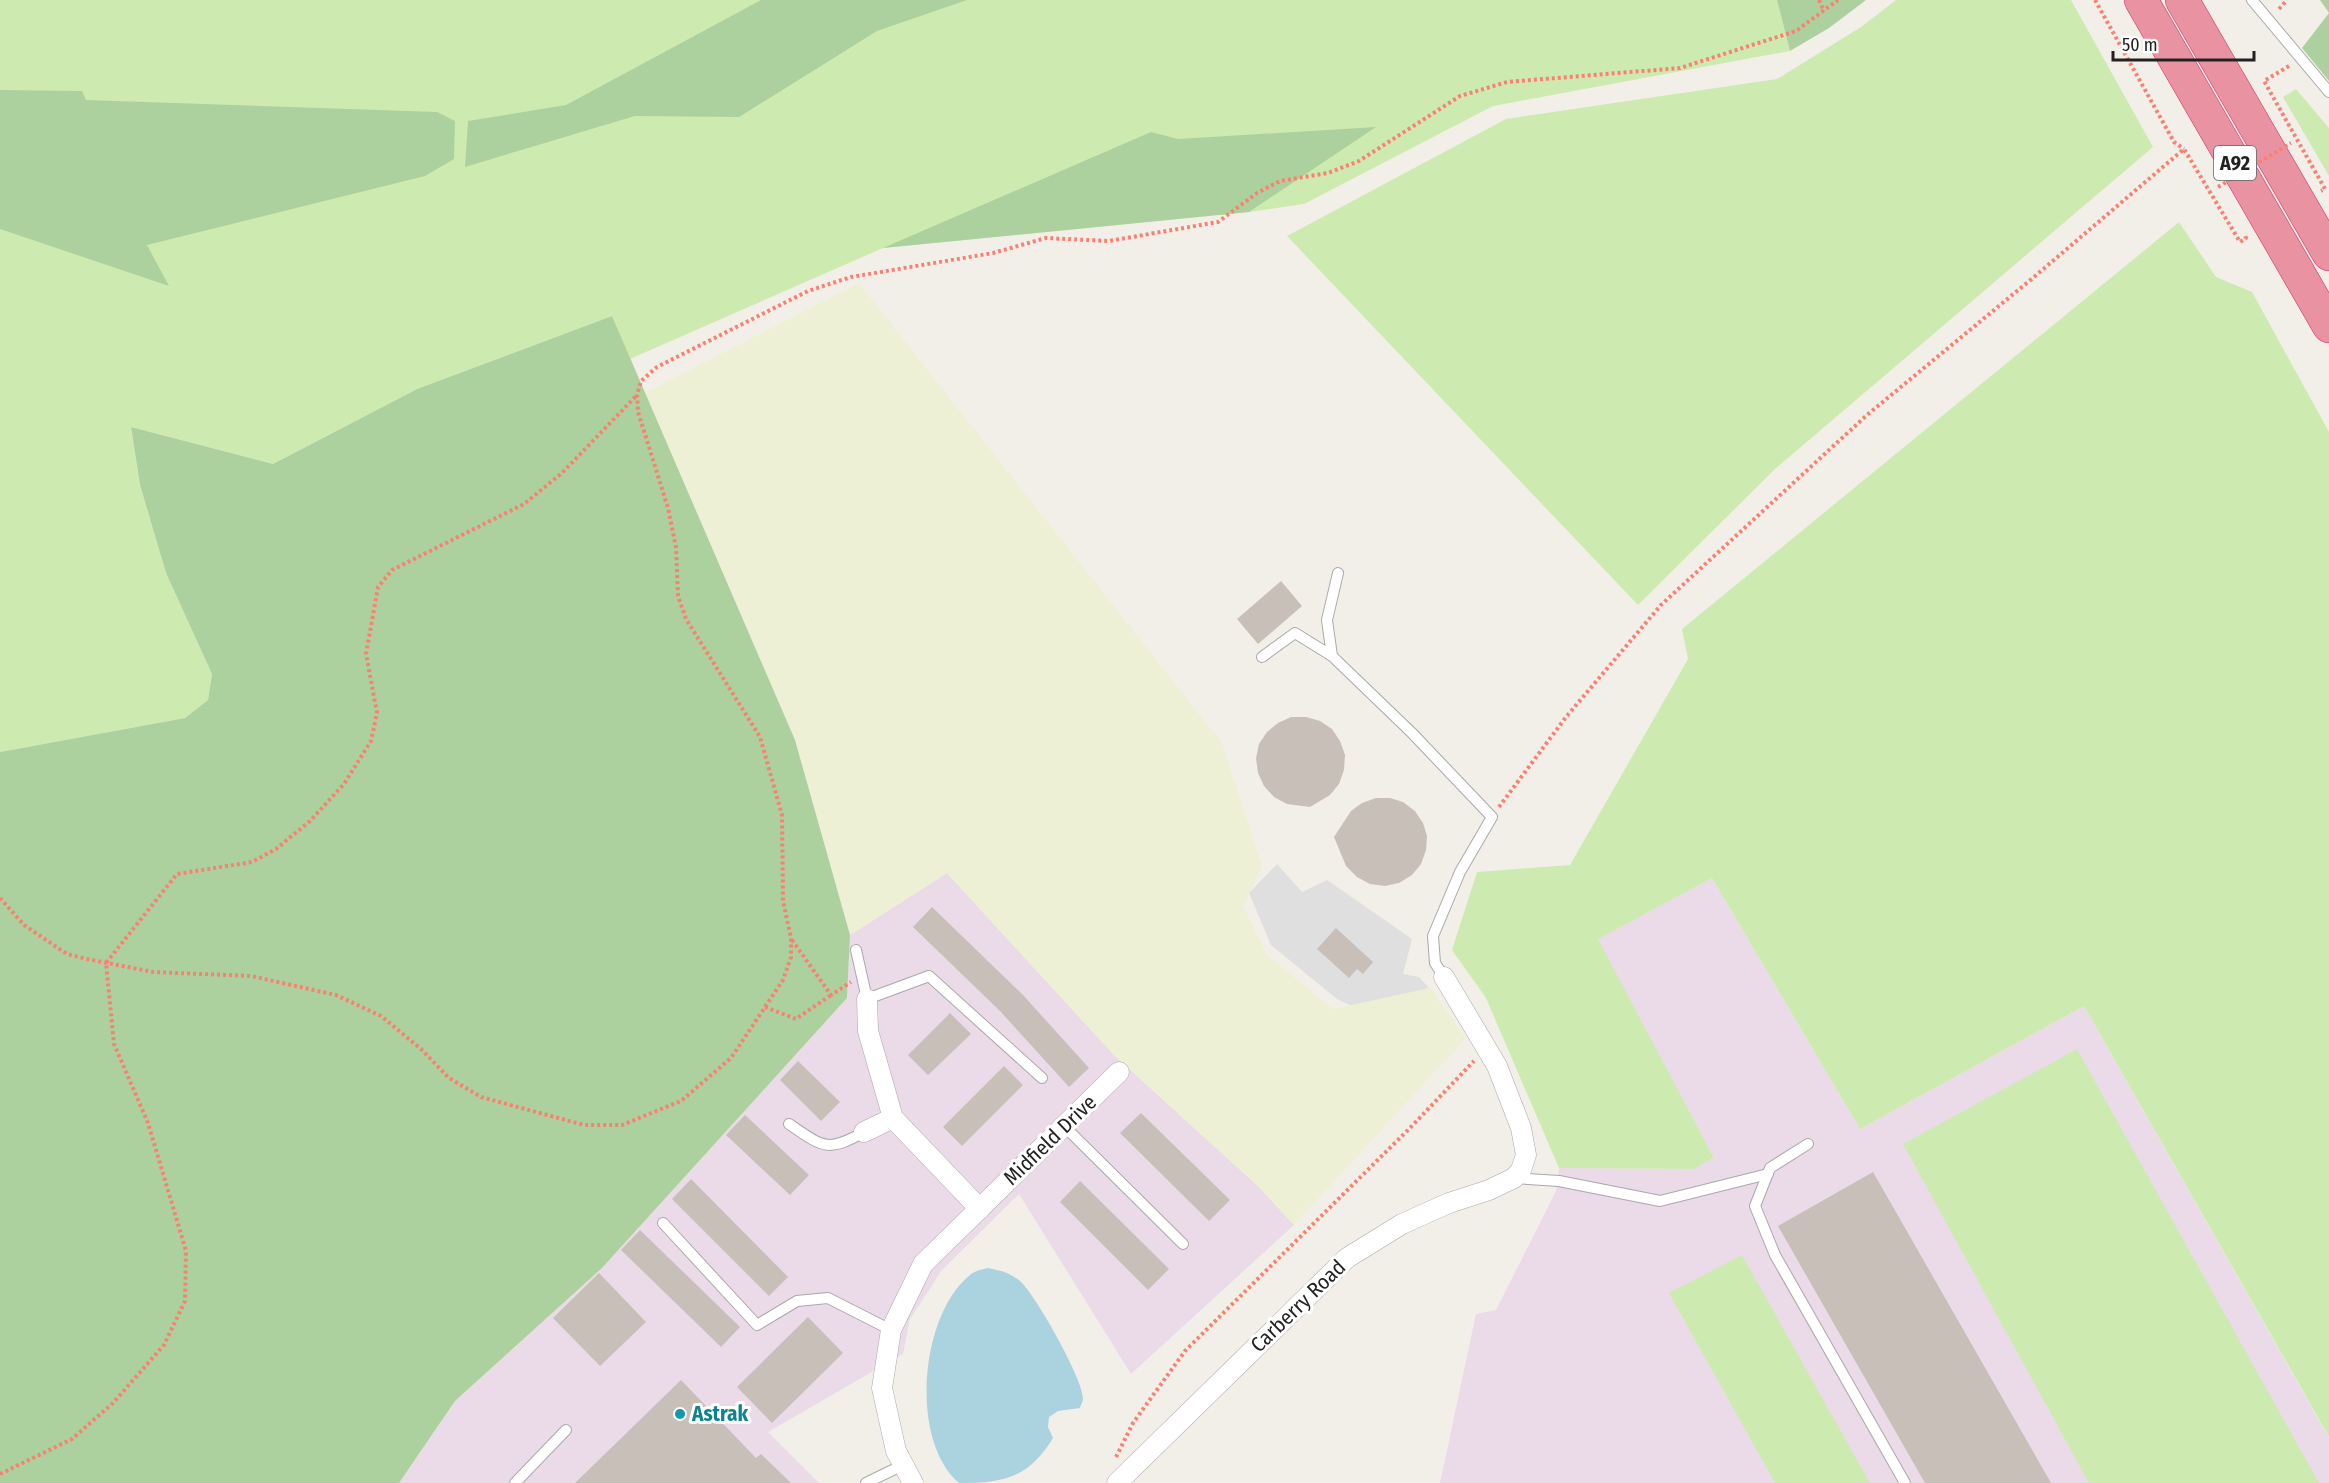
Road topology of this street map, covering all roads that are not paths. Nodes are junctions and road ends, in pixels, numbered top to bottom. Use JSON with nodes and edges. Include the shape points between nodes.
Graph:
{"nodes":[{"id":1,"x":2141,"y":0,"type":"edge"},
{"id":2,"x":2182,"y":0,"type":"edge"},
{"id":3,"x":2252,"y":0,"type":"edge"},
{"id":4,"x":2329,"y":92,"type":"edge"},
{"id":5,"x":2329,"y":254,"type":"edge"},
{"id":6,"x":2329,"y":326,"type":"edge"},
{"id":7,"x":1338,"y":573,"type":"dead end"},
{"id":8,"x":1262,"y":657,"type":"dead end"},
{"id":9,"x":1332,"y":657,"type":"junction"},
{"id":10,"x":856,"y":950,"type":"dead end"},
{"id":11,"x":1444,"y":977,"type":"joint"},
{"id":12,"x":867,"y":999,"type":"junction"},
{"id":13,"x":1119,"y":1072,"type":"dead end"},
{"id":14,"x":1042,"y":1078,"type":"dead end"},
{"id":15,"x":893,"y":1118,"type":"junction"},
{"id":16,"x":789,"y":1124,"type":"dead end"},
{"id":17,"x":1065,"y":1126,"type":"junction"},
{"id":18,"x":864,"y":1132,"type":"joint"},
{"id":19,"x":1808,"y":1144,"type":"dead end"},
{"id":20,"x":1768,"y":1174,"type":"junction"},
{"id":21,"x":1514,"y":1178,"type":"junction"},
{"id":22,"x":980,"y":1209,"type":"junction"},
{"id":23,"x":663,"y":1223,"type":"dead end"},
{"id":24,"x":1183,"y":1244,"type":"dead end"},
{"id":25,"x":891,"y":1330,"type":"junction"},
{"id":26,"x":566,"y":1430,"type":"dead end"},
{"id":27,"x":903,"y":1465,"type":"junction"},
{"id":28,"x":1115,"y":1474,"type":"edge"},
{"id":29,"x":516,"y":1483,"type":"edge"},
{"id":30,"x":866,"y":1483,"type":"edge"},
{"id":31,"x":913,"y":1483,"type":"edge"},
{"id":32,"x":1905,"y":1483,"type":"edge"}],
"edges":[{"from":1,"to":6,"type":"highway","number":"A92"},
{"from":2,"to":5,"type":"highway","number":"A92"},
{"from":3,"to":4,"type":"lane"},
{"from":7,"to":9,"type":"lane","via":[[1327,620]]},
{"from":8,"to":9,"type":"lane","via":[[1295,633]]},
{"from":9,"to":11,"type":"lane","via":[[1492,817],[1460,872],[1433,936],[1435,963]]},
{"from":10,"to":12,"type":"lane"},
{"from":11,"to":21,"type":"street","via":[[1497,1066],[1521,1128],[1526,1155]]},
{"from":12,"to":14,"type":"lane","via":[[929,976]]},
{"from":12,"to":15,"type":"street","via":[[868,1031]]},
{"from":13,"to":17,"type":"street","name":"Midfield Drive"},
{"from":15,"to":18,"type":"street"},
{"from":15,"to":22,"type":"street"},
{"from":16,"to":18,"type":"lane","via":[[817,1143],[833,1146]]},
{"from":17,"to":22,"type":"street","name":"Midfield Drive"},
{"from":17,"to":24,"type":"lane"},
{"from":19,"to":20,"type":"lane","via":[[1770,1168]]},
{"from":20,"to":21,"type":"lane","via":[[1660,1201],[1558,1181]]},
{"from":20,"to":32,"type":"lane","via":[[1755,1206],[1775,1255]]},
{"from":21,"to":28,"type":"street","name":"Carberry Road","via":[[1402,1224],[1347,1258]]},
{"from":22,"to":25,"type":"street","name":"Midfield Drive","via":[[923,1264]]},
{"from":23,"to":25,"type":"lane","via":[[757,1324],[797,1301],[828,1298]]},
{"from":25,"to":27,"type":"street","name":"Midfield Drive","via":[[882,1388],[896,1451]]},
{"from":26,"to":29,"type":"lane"},
{"from":27,"to":30,"type":"lane"},
{"from":27,"to":31,"type":"street","name":"Midfield Drive"}]}
